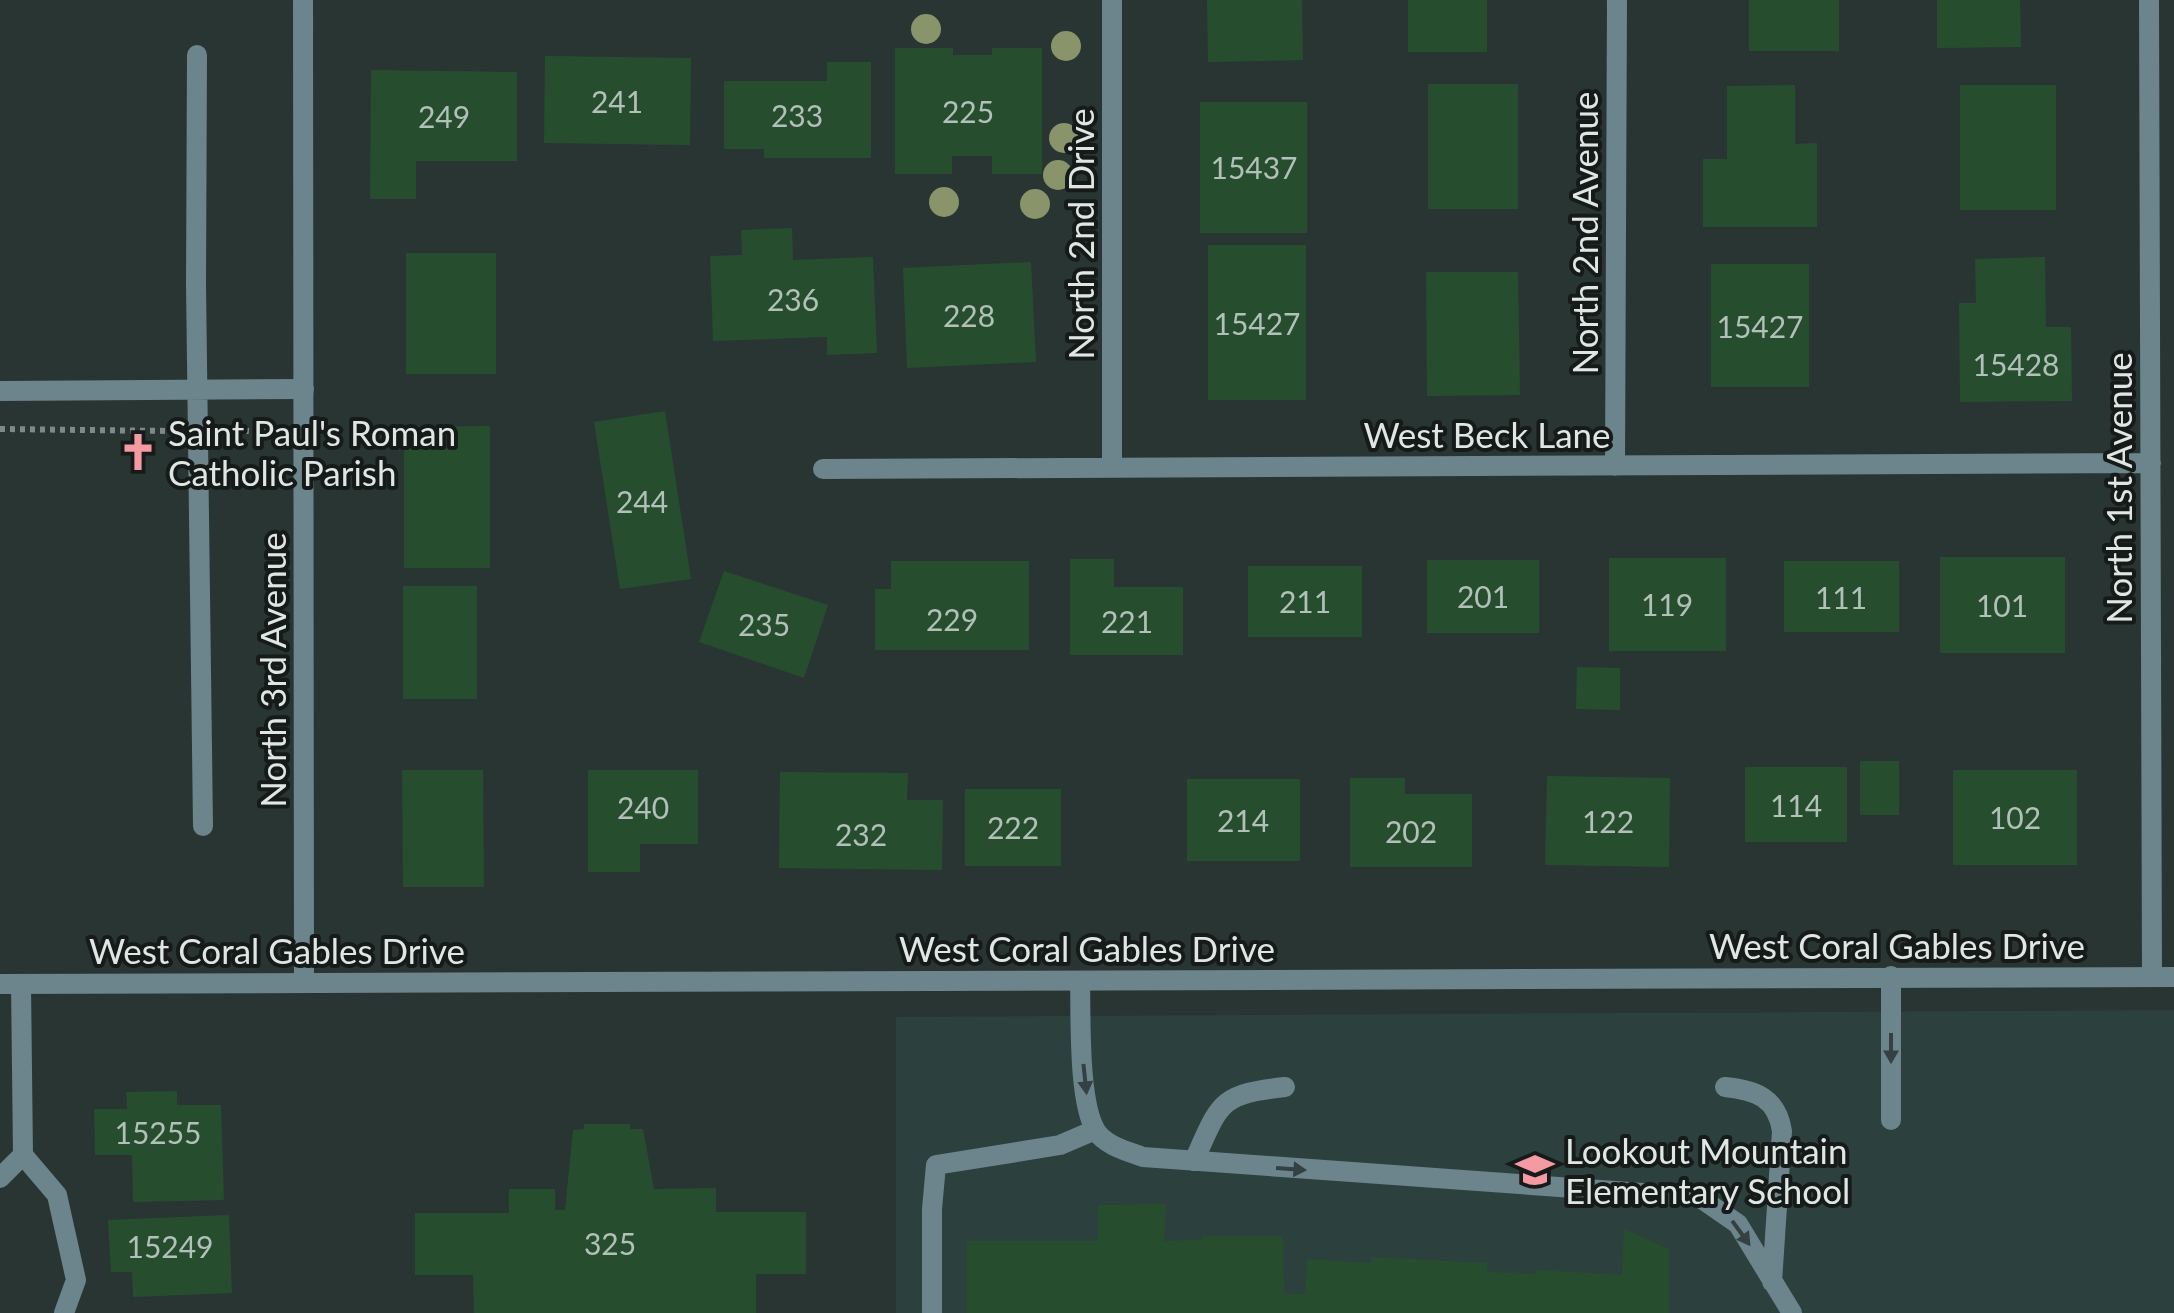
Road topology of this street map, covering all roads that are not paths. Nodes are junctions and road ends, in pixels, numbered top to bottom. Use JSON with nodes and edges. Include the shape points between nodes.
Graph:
{"nodes":[{"id":1,"x":303,"y":0,"type":"edge"},
{"id":2,"x":1112,"y":0,"type":"edge"},
{"id":3,"x":1617,"y":0,"type":"edge"},
{"id":4,"x":2148,"y":0,"type":"edge"},
{"id":5,"x":198,"y":55,"type":"dead end"},
{"id":6,"x":304,"y":389,"type":"junction"},
{"id":7,"x":200,"y":390,"type":"junction"},
{"id":8,"x":0,"y":391,"type":"edge"},
{"id":9,"x":2151,"y":463,"type":"junction"},
{"id":10,"x":1615,"y":466,"type":"junction"},
{"id":11,"x":1112,"y":468,"type":"junction"},
{"id":12,"x":823,"y":469,"type":"dead end"},
{"id":13,"x":204,"y":826,"type":"dead end"},
{"id":14,"x":1891,"y":976,"type":"junction"},
{"id":15,"x":2152,"y":977,"type":"junction"},
{"id":16,"x":2174,"y":977,"type":"edge"},
{"id":17,"x":304,"y":981,"type":"junction"},
{"id":18,"x":1080,"y":982,"type":"junction"},
{"id":19,"x":10,"y":984,"type":"edge"},
{"id":20,"x":1285,"y":1087,"type":"dead end"},
{"id":21,"x":1724,"y":1087,"type":"dead end"},
{"id":22,"x":1891,"y":1120,"type":"dead end"},
{"id":23,"x":1096,"y":1130,"type":"junction"},
{"id":24,"x":22,"y":1156,"type":"junction"},
{"id":25,"x":1194,"y":1161,"type":"junction"},
{"id":26,"x":0,"y":1178,"type":"edge"},
{"id":27,"x":1772,"y":1283,"type":"junction"},
{"id":28,"x":64,"y":1313,"type":"edge"},
{"id":29,"x":932,"y":1313,"type":"edge"},
{"id":30,"x":1792,"y":1313,"type":"edge"}],
"edges":[{"from":1,"to":6,"type":"street","name":"North 3rd Avenue"},
{"from":2,"to":11,"type":"street","name":"North 2nd Drive"},
{"from":3,"to":10,"type":"street","name":"North 2nd Avenue"},
{"from":4,"to":9,"type":"street","name":"North 1st Avenue"},
{"from":5,"to":7,"type":"street"},
{"from":6,"to":7,"type":"street"},
{"from":6,"to":17,"type":"street","name":"North 3rd Avenue"},
{"from":7,"to":8,"type":"street"},
{"from":7,"to":13,"type":"street"},
{"from":9,"to":10,"type":"street","name":"West Beck Lane"},
{"from":9,"to":15,"type":"street","name":"North 1st Avenue"},
{"from":10,"to":11,"type":"street","name":"West Beck Lane"},
{"from":11,"to":12,"type":"street","name":"West Beck Lane"},
{"from":14,"to":15,"type":"street","name":"West Coral Gables Drive"},
{"from":14,"to":18,"type":"street","name":"West Coral Gables Drive"},
{"from":14,"to":22,"type":"street","one_way":true},
{"from":15,"to":16,"type":"street","name":"West Coral Gables Drive"},
{"from":17,"to":18,"type":"street","name":"West Coral Gables Drive"},
{"from":17,"to":19,"type":"street","name":"West Coral Gables Drive"},
{"from":18,"to":23,"type":"street","one_way":true,"via":[[1084,1082]]},
{"from":19,"to":24,"type":"street"},
{"from":20,"to":25,"type":"street","via":[[1230,1098]]},
{"from":21,"to":27,"type":"street","via":[[1749,1089],[1780,1114]]},
{"from":23,"to":25,"type":"street","via":[[1111,1145],[1143,1158]]},
{"from":23,"to":29,"type":"street","via":[[1060,1145],[936,1165]]},
{"from":24,"to":26,"type":"street"},
{"from":24,"to":28,"type":"street","via":[[57,1195],[76,1280]]},
{"from":25,"to":27,"type":"street","one_way":true,"via":[[1699,1197],[1738,1224]]},
{"from":27,"to":30,"type":"street"}]}
